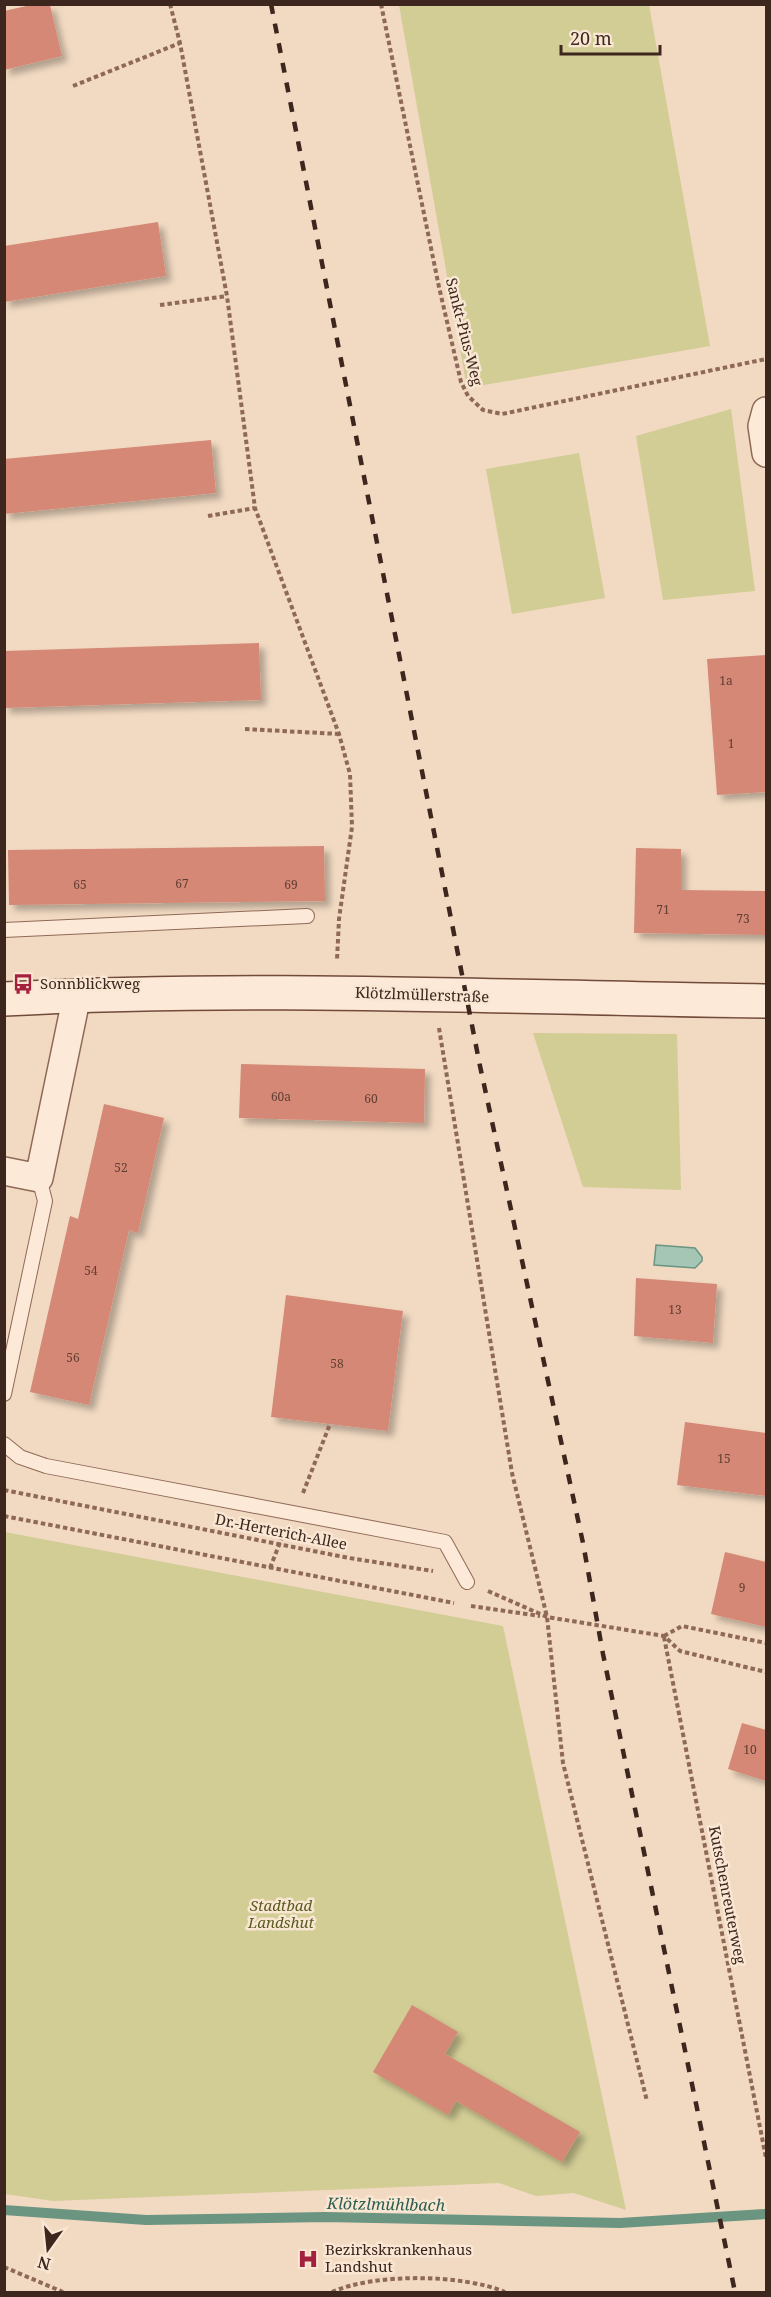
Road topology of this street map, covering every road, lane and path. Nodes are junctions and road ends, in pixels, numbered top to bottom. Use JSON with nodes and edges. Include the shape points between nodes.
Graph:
{"nodes":[{"id":1,"x":170,"y":4,"type":"edge"},
{"id":2,"x":381,"y":4,"type":"edge"},
{"id":3,"x":180,"y":43,"type":"junction"},
{"id":4,"x":73,"y":86,"type":"dead end"},
{"id":5,"x":227,"y":296,"type":"junction"},
{"id":6,"x":160,"y":305,"type":"dead end"},
{"id":7,"x":766,"y":359,"type":"edge"},
{"id":8,"x":765,"y":421,"type":"edge"},
{"id":9,"x":766,"y":453,"type":"edge"},
{"id":10,"x":255,"y":508,"type":"junction"},
{"id":11,"x":208,"y":516,"type":"dead end"},
{"id":12,"x":246,"y":729,"type":"dead end"},
{"id":13,"x":339,"y":734,"type":"junction"},
{"id":14,"x":307,"y":916,"type":"dead end"},
{"id":15,"x":4,"y":930,"type":"edge"},
{"id":16,"x":335,"y":993,"type":"junction"},
{"id":17,"x":77,"y":995,"type":"junction"},
{"id":18,"x":432,"y":995,"type":"junction"},
{"id":19,"x":4,"y":999,"type":"edge"},
{"id":20,"x":766,"y":1001,"type":"edge"},
{"id":21,"x":4,"y":1171,"type":"edge"},
{"id":22,"x":39,"y":1178,"type":"junction"},
{"id":23,"x":4,"y":1394,"type":"edge"},
{"id":24,"x":4,"y":1444,"type":"edge"},
{"id":25,"x":4,"y":1490,"type":"edge"},
{"id":26,"x":4,"y":1516,"type":"edge"},
{"id":27,"x":467,"y":1582,"type":"junction"},
{"id":28,"x":457,"y":1604,"type":"dead end"},
{"id":29,"x":469,"y":1606,"type":"dead end"},
{"id":30,"x":547,"y":1617,"type":"junction"},
{"id":31,"x":664,"y":1636,"type":"junction"},
{"id":32,"x":766,"y":1643,"type":"edge"},
{"id":33,"x":766,"y":1672,"type":"edge"},
{"id":34,"x":646,"y":2101,"type":"dead end"},
{"id":35,"x":766,"y":2158,"type":"edge"},
{"id":36,"x":4,"y":2267,"type":"edge"},
{"id":37,"x":63,"y":2292,"type":"edge"},
{"id":38,"x":332,"y":2292,"type":"edge"},
{"id":39,"x":506,"y":2292,"type":"edge"}],
"edges":[{"from":1,"to":3,"type":"path"},
{"from":2,"to":7,"type":"path","name":"Sankt-Pius-Weg","via":[[461,382],[468,396],[483,410],[502,414]]},
{"from":3,"to":4,"type":"path"},
{"from":3,"to":5,"type":"path"},
{"from":5,"to":6,"type":"path"},
{"from":5,"to":10,"type":"path"},
{"from":8,"to":9,"type":"street"},
{"from":10,"to":11,"type":"path"},
{"from":10,"to":13,"type":"path"},
{"from":12,"to":13,"type":"path"},
{"from":13,"to":16,"type":"path","via":[[350,774],[352,827],[339,918]]},
{"from":14,"to":15,"type":"lane"},
{"from":16,"to":17,"type":"street","name":"Klötzlmüllerstraße"},
{"from":16,"to":18,"type":"street","name":"Klötzlmüllerstraße"},
{"from":17,"to":19,"type":"street","name":"Klötzlmüllerstraße"},
{"from":17,"to":22,"type":"street"},
{"from":18,"to":20,"type":"street","name":"Klötzlmüllerstraße"},
{"from":18,"to":30,"type":"path","via":[[512,1473]]},
{"from":21,"to":22,"type":"street"},
{"from":22,"to":23,"type":"lane","via":[[45,1201]]},
{"from":24,"to":27,"type":"lane","via":[[20,1457],[46,1466],[445,1542]]},
{"from":25,"to":27,"type":"path","name":"Dr.-Herterich-Allee","via":[[436,1572]]},
{"from":26,"to":28,"type":"path"},
{"from":27,"to":30,"type":"path","name":"Dr.-Herterich-Allee"},
{"from":29,"to":30,"type":"path","name":"Dr.-Herterich-Allee"},
{"from":30,"to":31,"type":"path","name":"Dr.-Herterich-Allee"},
{"from":30,"to":34,"type":"path","via":[[563,1762]]},
{"from":31,"to":32,"type":"path","via":[[682,1626]]},
{"from":31,"to":33,"type":"path","name":"Dr.-Herterich-Allee","via":[[680,1651]]},
{"from":31,"to":35,"type":"path","name":"Kutschenreuterweg"},
{"from":36,"to":37,"type":"path"},
{"from":38,"to":39,"type":"path","via":[[346,2286],[421,2277]]}]}
